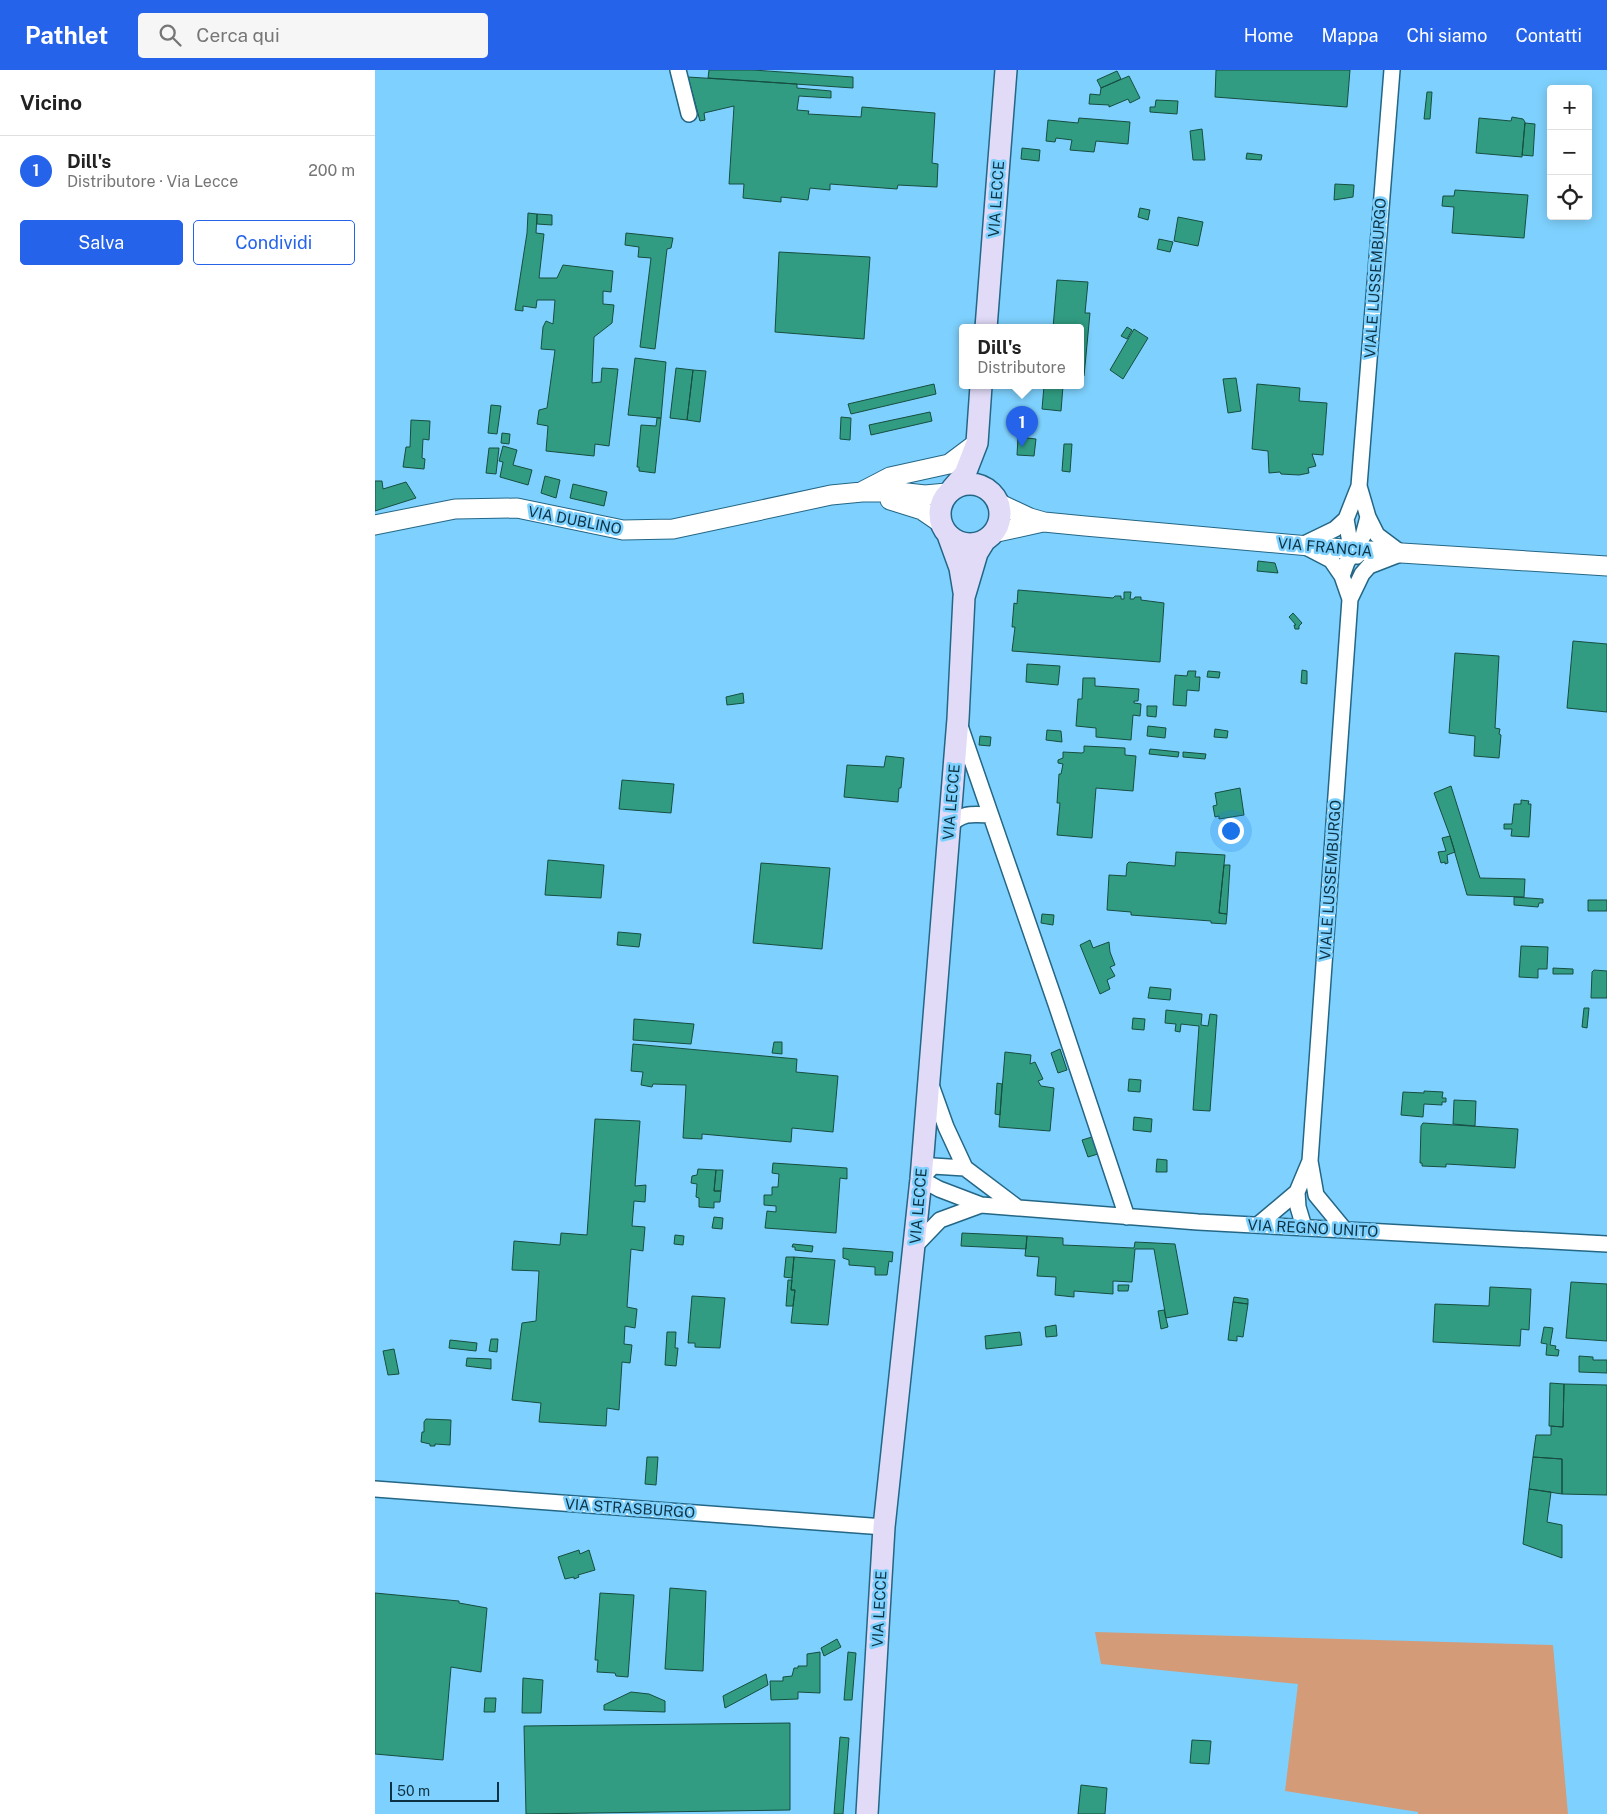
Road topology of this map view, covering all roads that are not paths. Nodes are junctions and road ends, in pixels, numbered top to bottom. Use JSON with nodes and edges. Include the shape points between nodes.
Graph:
{"nodes":[{"id":1,"x":678,"y":70,"type":"edge"},
{"id":2,"x":1006,"y":70,"type":"edge"},
{"id":3,"x":1392,"y":70,"type":"edge"},
{"id":4,"x":689,"y":114,"type":"dead end"},
{"id":5,"x":986,"y":324,"type":"edge"},
{"id":6,"x":981,"y":389,"type":"edge"},
{"id":7,"x":977,"y":444,"type":"junction"},
{"id":8,"x":1359,"y":486,"type":"junction"},
{"id":9,"x":950,"y":491,"type":"junction"},
{"id":10,"x":862,"y":492,"type":"junction"},
{"id":11,"x":994,"y":498,"type":"junction"},
{"id":12,"x":1368,"y":517,"type":"junction"},
{"id":13,"x":1346,"y":519,"type":"junction"},
{"id":14,"x":1044,"y":522,"type":"junction"},
{"id":15,"x":375,"y":525,"type":"edge"},
{"id":16,"x":944,"y":529,"type":"junction"},
{"id":17,"x":989,"y":536,"type":"junction"},
{"id":18,"x":1302,"y":545,"type":"junction"},
{"id":19,"x":1354,"y":550,"type":"junction"},
{"id":20,"x":1401,"y":553,"type":"junction"},
{"id":21,"x":1607,"y":566,"type":"edge"},
{"id":22,"x":1362,"y":574,"type":"junction"},
{"id":23,"x":1342,"y":576,"type":"junction"},
{"id":24,"x":964,"y":597,"type":"junction"},
{"id":25,"x":1350,"y":600,"type":"junction"},
{"id":26,"x":958,"y":719,"type":"junction"},
{"id":27,"x":990,"y":815,"type":"junction"},
{"id":28,"x":949,"y":826,"type":"junction"},
{"id":29,"x":929,"y":1078,"type":"junction"},
{"id":30,"x":1310,"y":1161,"type":"junction"},
{"id":31,"x":965,"y":1168,"type":"junction"},
{"id":32,"x":921,"y":1179,"type":"junction"},
{"id":33,"x":1297,"y":1192,"type":"junction"},
{"id":34,"x":1316,"y":1196,"type":"junction"},
{"id":35,"x":981,"y":1205,"type":"junction"},
{"id":36,"x":1018,"y":1208,"type":"junction"},
{"id":37,"x":1127,"y":1216,"type":"junction"},
{"id":38,"x":1259,"y":1224,"type":"junction"},
{"id":39,"x":1304,"y":1227,"type":"junction"},
{"id":40,"x":1344,"y":1229,"type":"junction"},
{"id":41,"x":1607,"y":1244,"type":"edge"},
{"id":42,"x":915,"y":1248,"type":"junction"},
{"id":43,"x":375,"y":1489,"type":"edge"},
{"id":44,"x":884,"y":1527,"type":"junction"},
{"id":45,"x":867,"y":1814,"type":"edge"}],
"edges":[{"from":1,"to":4,"type":"street"},
{"from":2,"to":5,"type":"main road","name":"VIA LECCE"},
{"from":3,"to":8,"type":"street","name":"VIALE LUSSEMBURGO"},
{"from":6,"to":7,"type":"main road"},
{"from":7,"to":9,"type":"main road","via":[[965,474]]},
{"from":7,"to":10,"type":"street","name":"VIA DUBLINO","via":[[949,464],[889,477]]},
{"from":7,"to":11,"type":"main road","via":[[985,478]]},
{"from":8,"to":12,"type":"street"},
{"from":8,"to":13,"type":"street"},
{"from":9,"to":10,"type":"street","name":"VIA DUBLINO","via":[[925,495]]},
{"from":9,"to":11,"type":"main road","via":[[962,484],[972,484],[983,486]]},
{"from":9,"to":16,"type":"main road","via":[[940,507]]},
{"from":10,"to":15,"type":"street","name":"VIA DUBLINO","via":[[831,495],[673,529],[623,530],[517,508],[455,509]]},
{"from":10,"to":16,"type":"street","name":"VIA DUBLINO","via":[[921,510]]},
{"from":11,"to":14,"type":"street"},
{"from":11,"to":17,"type":"main road","via":[[999,518]]},
{"from":12,"to":19,"type":"street","via":[[1363,536]]},
{"from":12,"to":20,"type":"street","via":[[1377,535]]},
{"from":13,"to":18,"type":"street","via":[[1335,529]]},
{"from":13,"to":19,"type":"street"},
{"from":14,"to":17,"type":"street"},
{"from":14,"to":18,"type":"street","name":"VIA FRANCIA"},
{"from":16,"to":17,"type":"main road","via":[[956,541],[965,544],[976,544]]},
{"from":16,"to":24,"type":"main road","name":"VIA LECCE","via":[[960,568]]},
{"from":17,"to":24,"type":"main road","name":"VIA LECCE","via":[[977,553]]},
{"from":18,"to":19,"type":"street","name":"VIA FRANCIA"},
{"from":18,"to":23,"type":"street","via":[[1331,560]]},
{"from":19,"to":20,"type":"street","name":"VIA FRANCIA"},
{"from":19,"to":22,"type":"street"},
{"from":19,"to":23,"type":"street"},
{"from":20,"to":21,"type":"street","name":"VIA FRANCIA"},
{"from":20,"to":22,"type":"street","via":[[1369,566]]},
{"from":22,"to":25,"type":"street"},
{"from":23,"to":25,"type":"street"},
{"from":24,"to":26,"type":"main road","name":"VIA LECCE"},
{"from":25,"to":30,"type":"street","name":"VIALE LUSSEMBURGO"},
{"from":26,"to":27,"type":"street"},
{"from":26,"to":28,"type":"main road","name":"VIA LECCE"},
{"from":27,"to":28,"type":"street","via":[[958,817]]},
{"from":27,"to":37,"type":"street"},
{"from":28,"to":29,"type":"main road","name":"VIA LECCE"},
{"from":29,"to":31,"type":"street"},
{"from":29,"to":32,"type":"main road","name":"VIA LECCE"},
{"from":30,"to":33,"type":"street"},
{"from":30,"to":34,"type":"street"},
{"from":31,"to":32,"type":"street","via":[[933,1166]]},
{"from":31,"to":36,"type":"street"},
{"from":32,"to":35,"type":"street"},
{"from":32,"to":42,"type":"main road","name":"VIA LECCE"},
{"from":33,"to":38,"type":"street"},
{"from":33,"to":39,"type":"street"},
{"from":34,"to":39,"type":"street"},
{"from":34,"to":40,"type":"street"},
{"from":35,"to":36,"type":"street","name":"VIA REGNO UNITO"},
{"from":35,"to":42,"type":"street","via":[[940,1220]]},
{"from":36,"to":37,"type":"street","name":"VIA REGNO UNITO"},
{"from":37,"to":38,"type":"street","name":"VIA REGNO UNITO"},
{"from":38,"to":39,"type":"street","name":"VIA REGNO UNITO"},
{"from":39,"to":40,"type":"street","name":"VIA REGNO UNITO"},
{"from":40,"to":41,"type":"street","name":"VIA REGNO UNITO"},
{"from":42,"to":44,"type":"main road","name":"VIA LECCE"},
{"from":43,"to":44,"type":"street","name":"VIA STRASBURGO"},
{"from":44,"to":45,"type":"main road","name":"VIA LECCE"}]}
